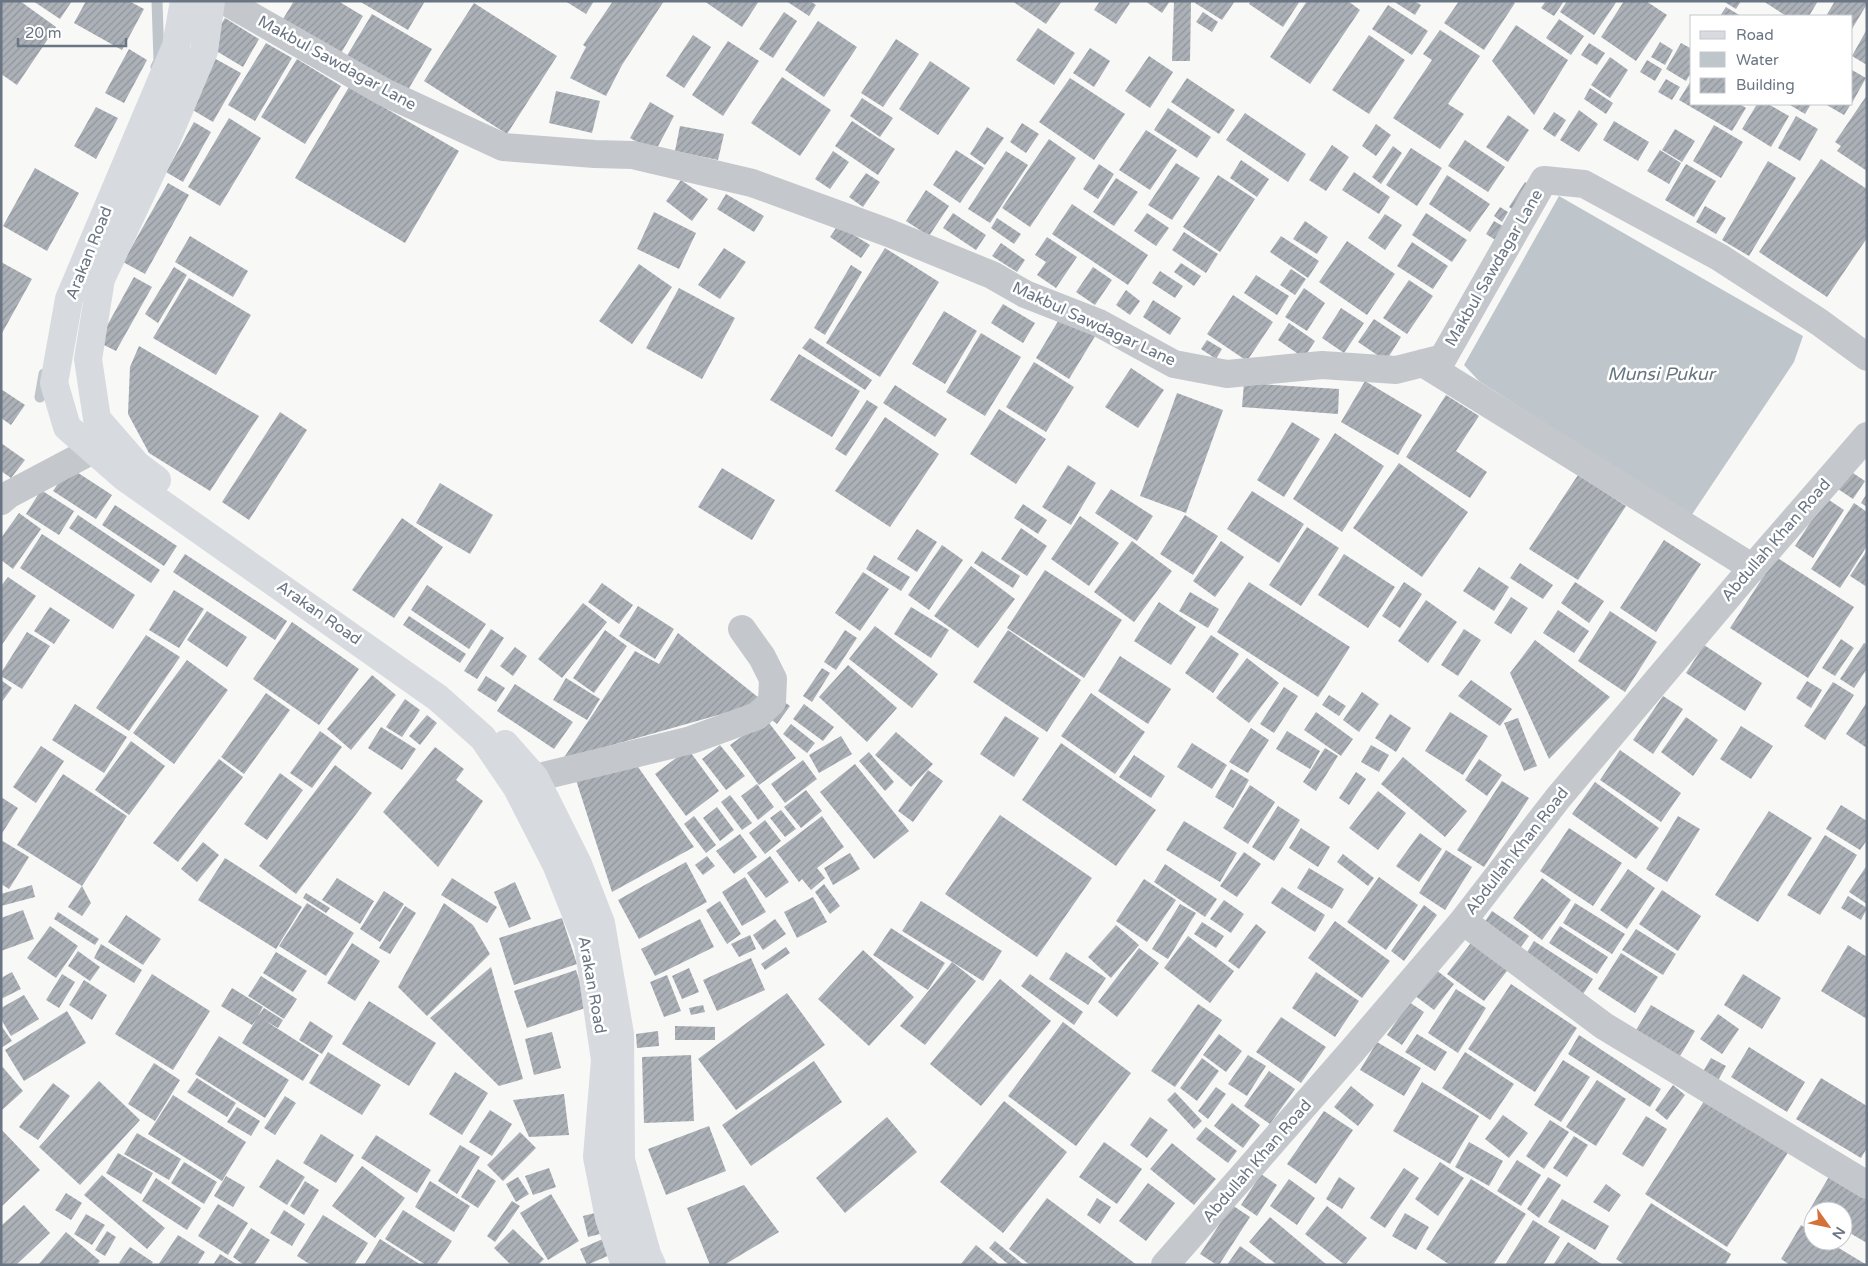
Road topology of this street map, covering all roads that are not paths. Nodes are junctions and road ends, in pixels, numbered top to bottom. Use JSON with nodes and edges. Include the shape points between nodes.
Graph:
{"nodes":[{"id":1,"x":184,"y":1,"type":"edge"},
{"id":2,"x":211,"y":1,"type":"edge"},
{"id":3,"x":225,"y":1,"type":"edge"},
{"id":4,"x":1867,"y":356,"type":"edge"},
{"id":5,"x":1423,"y":363,"type":"junction"},
{"id":6,"x":1867,"y":436,"type":"edge"},
{"id":7,"x":93,"y":450,"type":"junction"},
{"id":8,"x":1,"y":501,"type":"edge"},
{"id":9,"x":1753,"y":568,"type":"junction"},
{"id":10,"x":742,"y":629,"type":"dead end"},
{"id":11,"x":535,"y":778,"type":"junction"},
{"id":12,"x":1463,"y":921,"type":"junction"},
{"id":13,"x":1867,"y":1185,"type":"edge"},
{"id":14,"x":625,"y":1265,"type":"edge"},
{"id":15,"x":652,"y":1265,"type":"edge"},
{"id":16,"x":1165,"y":1265,"type":"edge"}],
"edges":[{"from":1,"to":7,"type":"main road","name":"Arakan Road","via":[[176,46],[68,299],[54,383],[67,427]]},
{"from":2,"to":11,"type":"main road","name":"Arakan Road","via":[[204,51],[101,279],[88,359],[96,419],[137,465],[421,666],[486,722]]},
{"from":3,"to":5,"type":"street","name":"Makbul Sawdagar Lane","via":[[384,92],[503,147],[633,155],[752,183],[992,274],[1025,294],[1099,323],[1174,364],[1227,374],[1322,365],[1396,370]]},
{"from":4,"to":5,"type":"street","name":"Makbul Sawdagar Lane","via":[[1719,257],[1584,184],[1544,180],[1443,358]]},
{"from":5,"to":9,"type":"street"},
{"from":6,"to":9,"type":"street","name":"Abdullah Khan Road"},
{"from":7,"to":8,"type":"street"},
{"from":7,"to":14,"type":"main road","name":"Arakan Road","via":[[124,477],[438,698],[484,738],[517,788],[556,864],[588,944],[605,1060],[597,1157],[609,1218]]},
{"from":9,"to":12,"type":"street","name":"Abdullah Khan Road","via":[[1558,798]]},
{"from":10,"to":11,"type":"street","via":[[762,657],[773,680],[772,702],[757,716],[691,740]]},
{"from":11,"to":15,"type":"main road","name":"Arakan Road","via":[[578,864],[601,923],[620,1034],[621,1160]]},
{"from":12,"to":13,"type":"street","via":[[1604,1026]]},
{"from":12,"to":16,"type":"street","name":"Abdullah Khan Road"}]}
